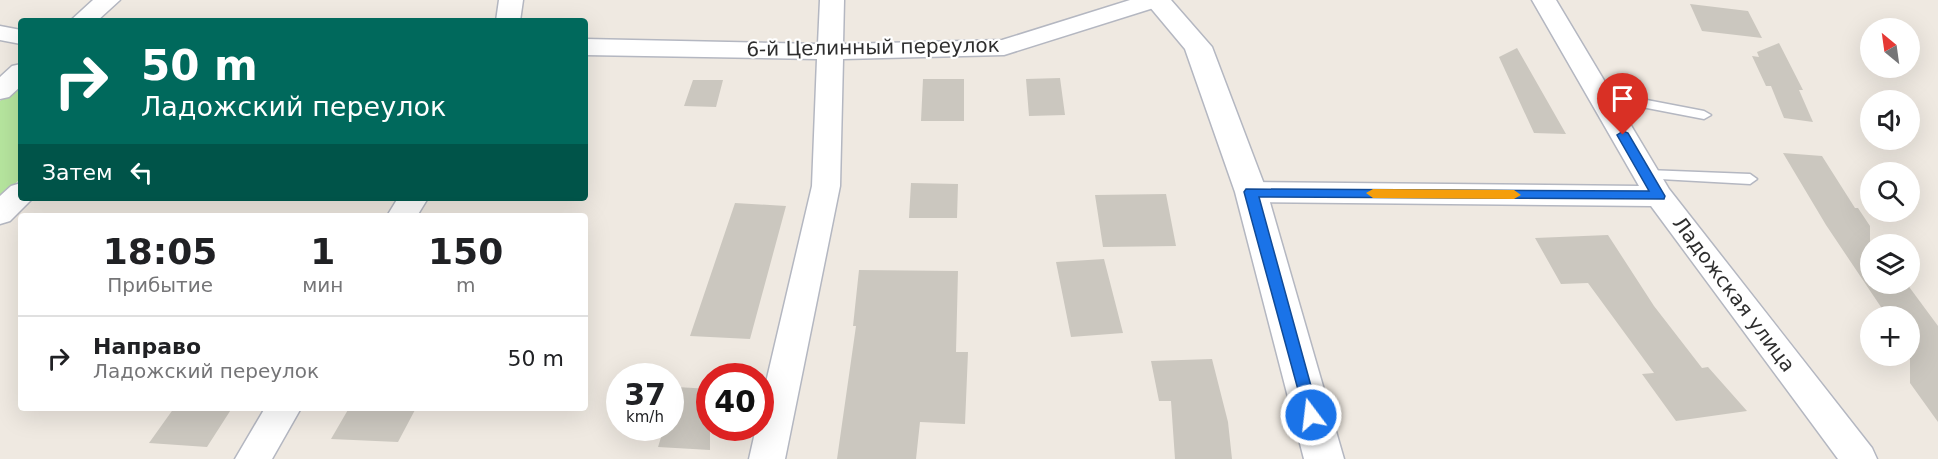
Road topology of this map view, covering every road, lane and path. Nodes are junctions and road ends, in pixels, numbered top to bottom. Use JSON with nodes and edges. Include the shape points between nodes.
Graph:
{"nodes":[{"id":1,"x":108,"y":0,"type":"edge"},
{"id":2,"x":511,"y":0,"type":"edge"},
{"id":3,"x":832,"y":0,"type":"edge"},
{"id":4,"x":1156,"y":0,"type":"edge"},
{"id":5,"x":1544,"y":0,"type":"edge"},
{"id":6,"x":86,"y":18,"type":"edge"},
{"id":7,"x":508,"y":18,"type":"edge"},
{"id":8,"x":0,"y":33,"type":"edge"},
{"id":9,"x":18,"y":36,"type":"edge"},
{"id":10,"x":588,"y":47,"type":"edge"},
{"id":11,"x":831,"y":52,"type":"junction"},
{"id":12,"x":18,"y":75,"type":"edge"},
{"id":13,"x":0,"y":91,"type":"edge"},
{"id":14,"x":1600,"y":95,"type":"junction"},
{"id":15,"x":1704,"y":115,"type":"dead end"},
{"id":16,"x":1749,"y":179,"type":"dead end"},
{"id":17,"x":1653,"y":186,"type":"junction"},
{"id":18,"x":1251,"y":192,"type":"junction"},
{"id":19,"x":18,"y":196,"type":"edge"},
{"id":20,"x":0,"y":214,"type":"edge"},
{"id":21,"x":282,"y":411,"type":"edge"},
{"id":22,"x":253,"y":459,"type":"edge"},
{"id":23,"x":767,"y":459,"type":"edge"},
{"id":24,"x":1324,"y":459,"type":"edge"},
{"id":25,"x":1859,"y":459,"type":"edge"}],
"edges":[{"from":1,"to":6,"type":"street"},
{"from":2,"to":7,"type":"street"},
{"from":3,"to":11,"type":"street"},
{"from":4,"to":11,"type":"street","name":"6-й Целинный переулок","via":[[1004,47]]},
{"from":4,"to":18,"type":"street","via":[[1198,47]]},
{"from":5,"to":14,"type":"street","name":"Ладожская улица"},
{"from":8,"to":9,"type":"street"},
{"from":10,"to":11,"type":"street","name":"6-й Целинный переулок"},
{"from":11,"to":23,"type":"street","via":[[826,186]]},
{"from":12,"to":13,"type":"street"},
{"from":14,"to":15,"type":"lane"},
{"from":14,"to":17,"type":"street","name":"Ладожская улица"},
{"from":16,"to":17,"type":"lane"},
{"from":17,"to":18,"type":"street"},
{"from":17,"to":25,"type":"street","name":"Ладожская улица"},
{"from":18,"to":24,"type":"street"},
{"from":19,"to":20,"type":"street"},
{"from":21,"to":22,"type":"street"}]}
